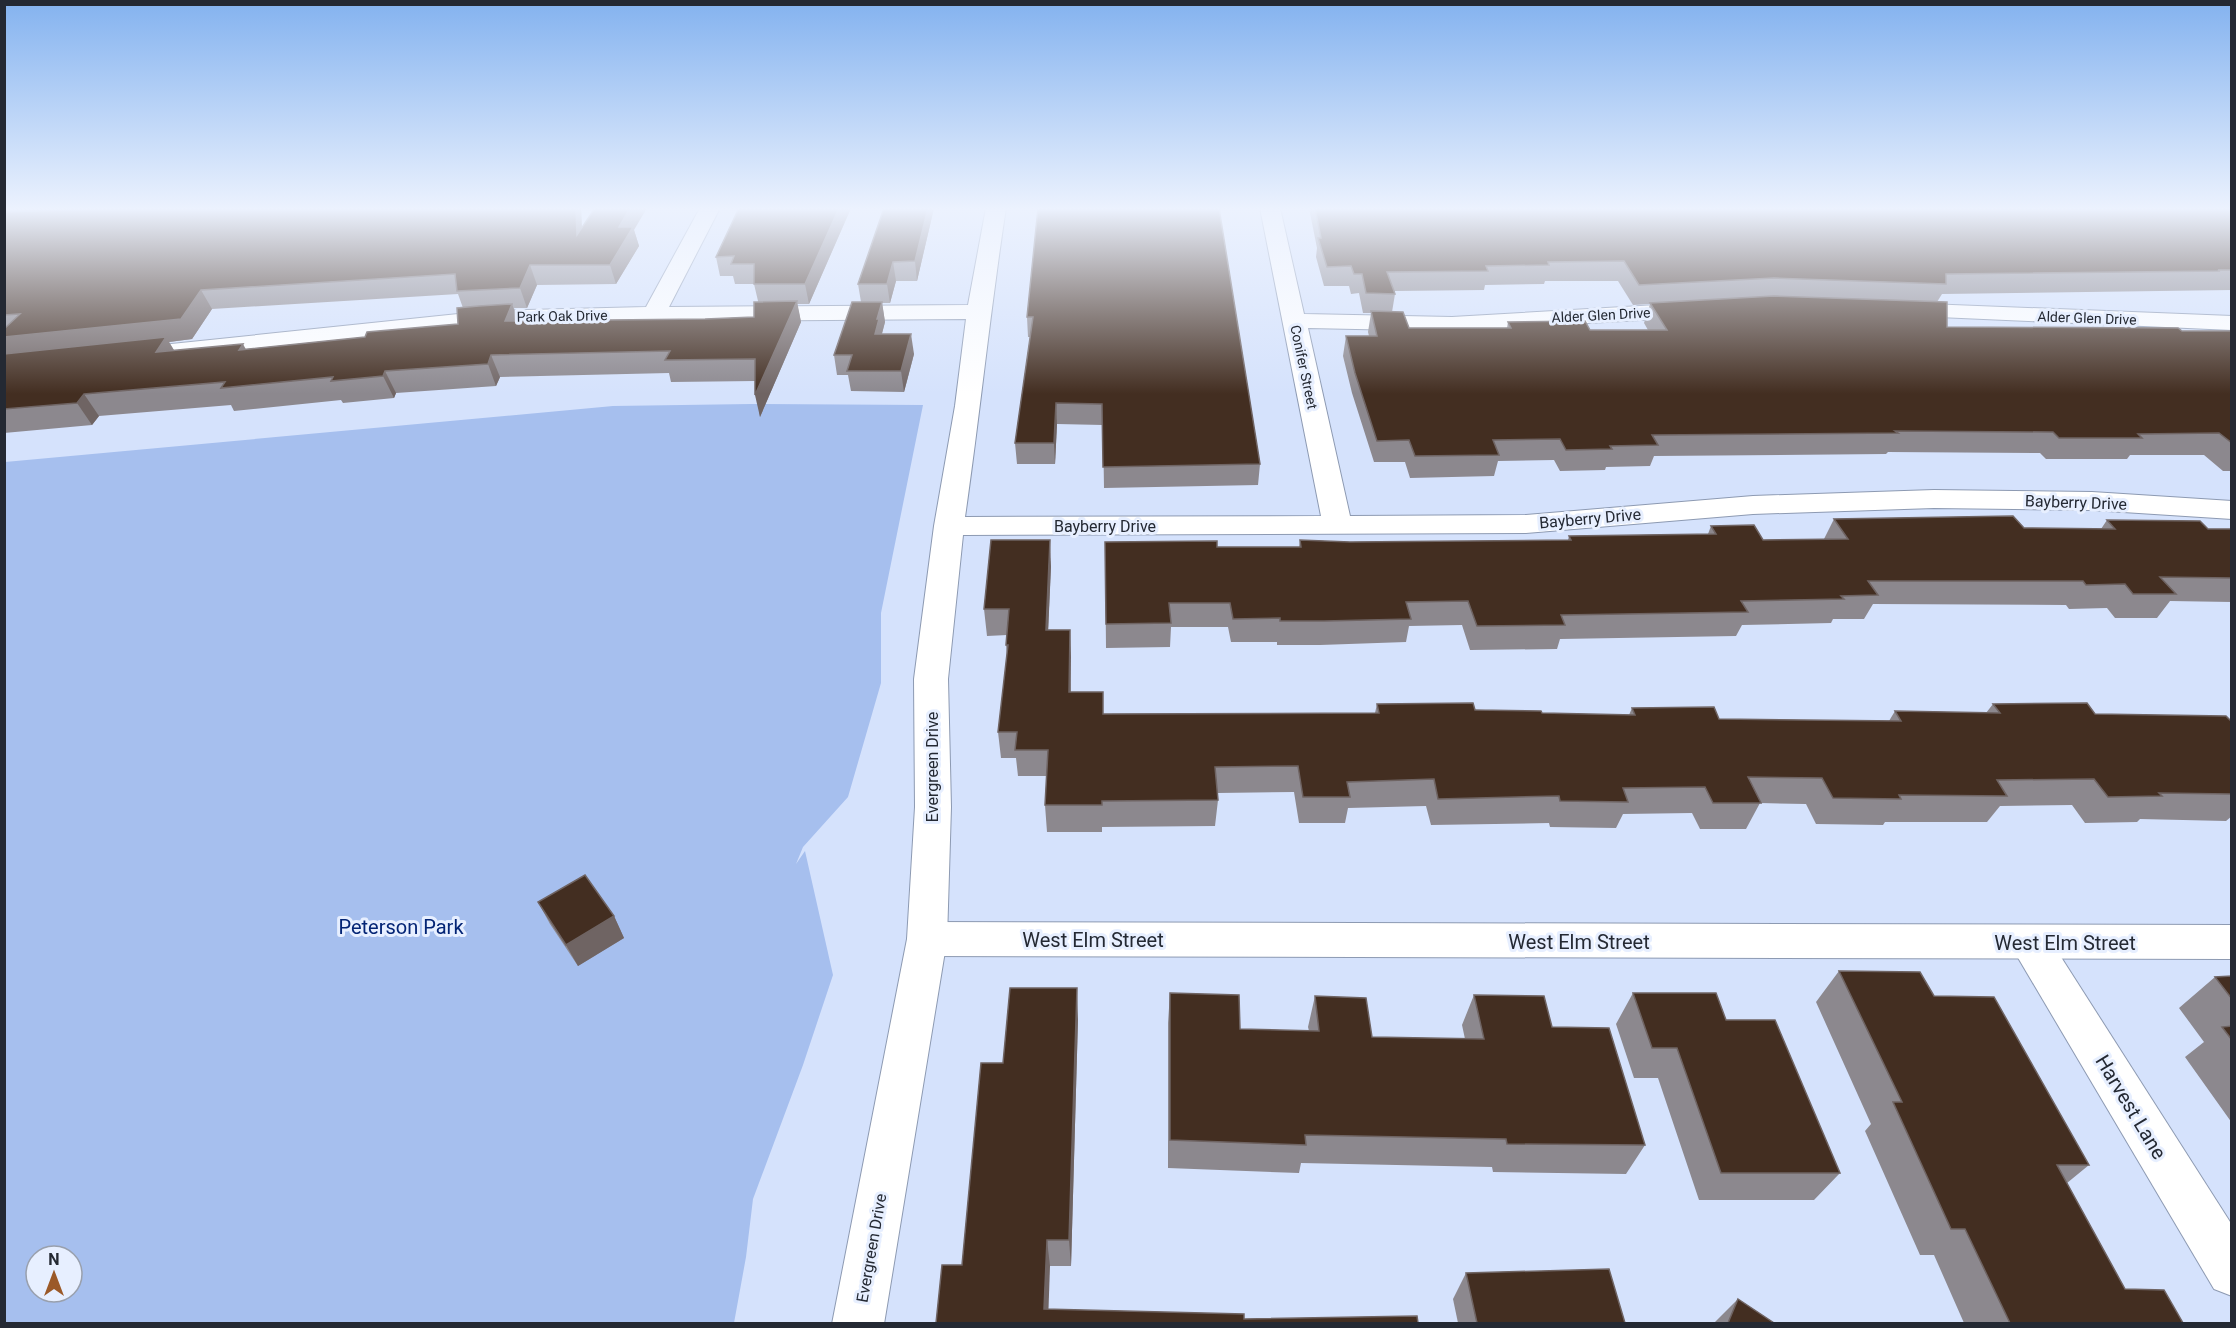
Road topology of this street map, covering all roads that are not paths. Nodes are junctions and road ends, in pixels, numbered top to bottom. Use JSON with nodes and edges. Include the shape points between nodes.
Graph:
{"nodes":[{"id":1,"x":677,"y":270,"type":"edge"},
{"id":2,"x":985,"y":270,"type":"edge"},
{"id":3,"x":1284,"y":270,"type":"edge"},
{"id":4,"x":1708,"y":309,"type":"edge"},
{"id":5,"x":1879,"y":309,"type":"edge"},
{"id":6,"x":978,"y":312,"type":"junction"},
{"id":7,"x":653,"y":315,"type":"junction"},
{"id":8,"x":1295,"y":321,"type":"junction"},
{"id":9,"x":2232,"y":322,"type":"edge"},
{"id":10,"x":134,"y":355,"type":"edge"},
{"id":11,"x":2232,"y":510,"type":"edge"},
{"id":12,"x":949,"y":526,"type":"junction"},
{"id":13,"x":1338,"y":526,"type":"junction"},
{"id":14,"x":927,"y":939,"type":"junction"},
{"id":15,"x":2232,"y":942,"type":"edge"},
{"id":16,"x":2031,"y":944,"type":"junction"},
{"id":17,"x":2232,"y":1271,"type":"edge"},
{"id":18,"x":858,"y":1323,"type":"edge"}],
"edges":[{"from":1,"to":7,"type":"street"},
{"from":2,"to":6,"type":"street","name":"Evergreen Drive"},
{"from":3,"to":8,"type":"street","name":"Conifer Street"},
{"from":4,"to":8,"type":"street","name":"Alder Glen Drive","via":[[1452,324]]},
{"from":5,"to":9,"type":"street","name":"Alder Glen Drive"},
{"from":6,"to":7,"type":"street","name":"Park Oak Drive"},
{"from":6,"to":12,"type":"street","name":"Evergreen Drive"},
{"from":7,"to":10,"type":"street","name":"Park Oak Drive","via":[[487,318]]},
{"from":8,"to":13,"type":"street","name":"Conifer Street"},
{"from":11,"to":13,"type":"street","name":"Bayberry Drive","via":[[2092,501],[1934,499],[1753,506],[1527,524]]},
{"from":12,"to":13,"type":"street","name":"Bayberry Drive"},
{"from":12,"to":14,"type":"street","name":"Evergreen Drive","via":[[931,679],[933,807]]},
{"from":14,"to":16,"type":"street","name":"West Elm Street"},
{"from":14,"to":18,"type":"street","name":"Evergreen Drive"},
{"from":15,"to":16,"type":"street","name":"West Elm Street"},
{"from":16,"to":17,"type":"street","name":"Harvest Lane"}]}
